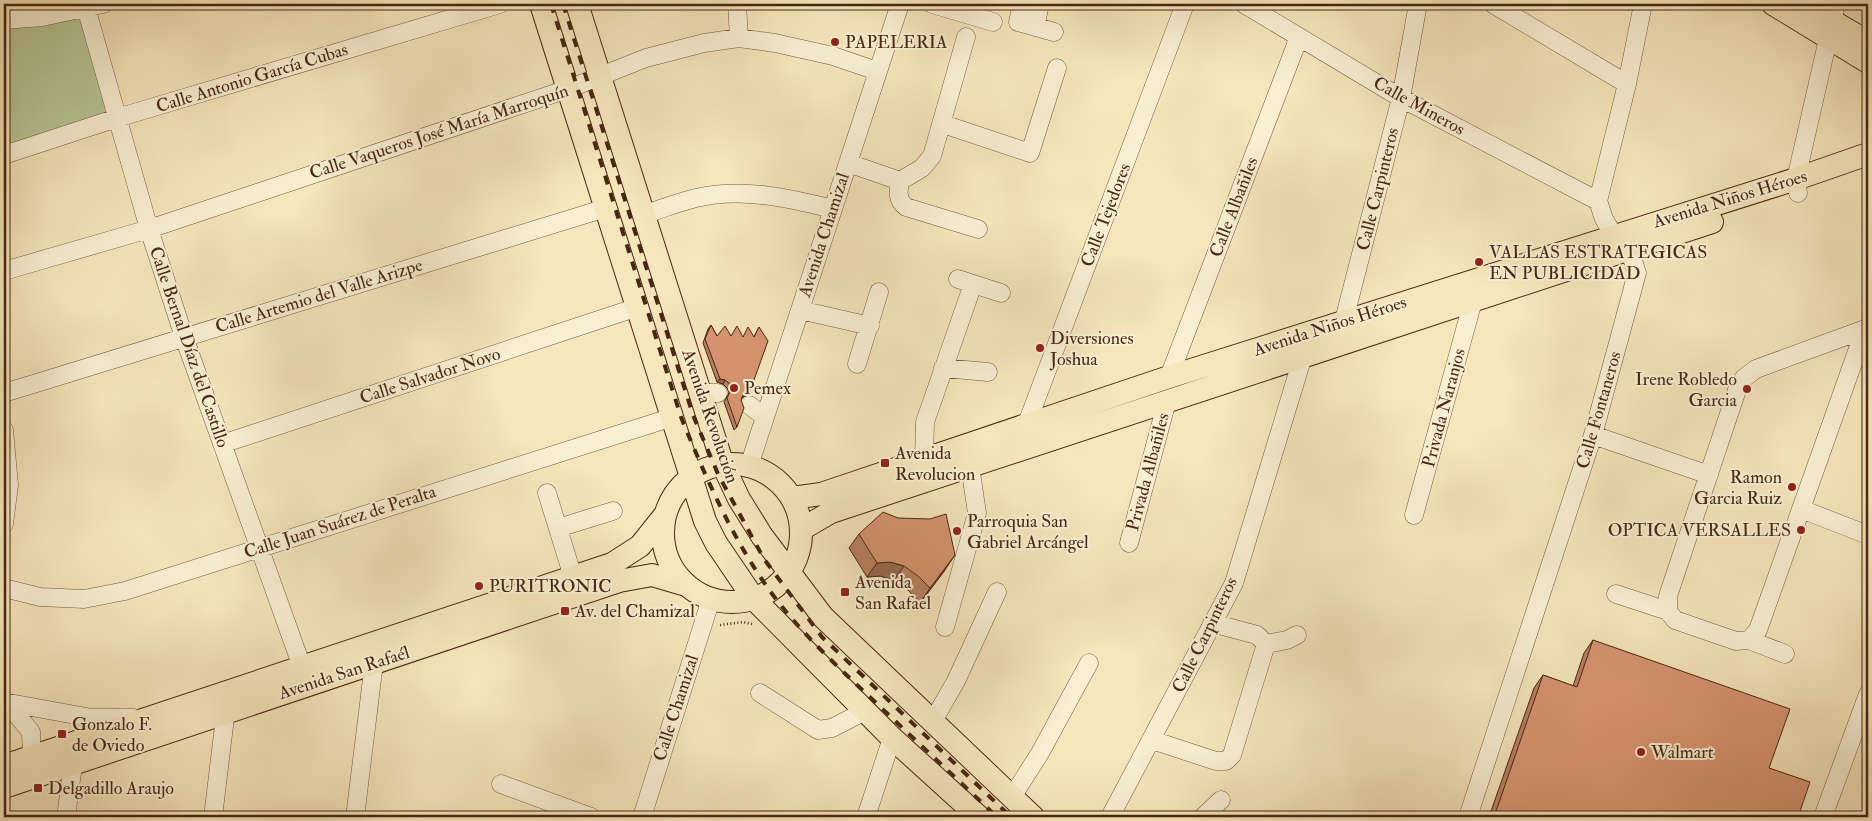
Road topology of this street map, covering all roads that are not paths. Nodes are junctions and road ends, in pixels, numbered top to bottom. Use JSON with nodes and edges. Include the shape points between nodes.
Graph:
{"nodes":[{"id":1,"x":500,"y":4,"type":"edge"},
{"id":2,"x":541,"y":4,"type":"edge"},
{"id":3,"x":577,"y":4,"type":"edge"},
{"id":4,"x":900,"y":4,"type":"edge"},
{"id":5,"x":932,"y":4,"type":"edge"},
{"id":6,"x":1022,"y":4,"type":"edge"},
{"id":7,"x":1040,"y":4,"type":"edge"},
{"id":8,"x":1186,"y":4,"type":"edge"},
{"id":9,"x":1244,"y":4,"type":"edge"},
{"id":10,"x":1418,"y":4,"type":"edge"},
{"id":11,"x":1494,"y":4,"type":"edge"},
{"id":12,"x":1643,"y":4,"type":"edge"},
{"id":13,"x":1773,"y":4,"type":"edge"},
{"id":14,"x":1803,"y":4,"type":"edge"},
{"id":15,"x":91,"y":5,"type":"edge"},
{"id":16,"x":738,"y":6,"type":"edge"},
{"id":17,"x":4,"y":20,"type":"edge"},
{"id":18,"x":1832,"y":21,"type":"edge"},
{"id":19,"x":993,"y":22,"type":"dead end"},
{"id":20,"x":1035,"y":27,"type":"junction"},
{"id":21,"x":1054,"y":32,"type":"dead end"},
{"id":22,"x":966,"y":37,"type":"dead end"},
{"id":23,"x":1299,"y":37,"type":"junction"},
{"id":24,"x":739,"y":38,"type":"junction"},
{"id":25,"x":1868,"y":42,"type":"edge"},
{"id":26,"x":1868,"y":62,"type":"edge"},
{"id":27,"x":1056,"y":68,"type":"dead end"},
{"id":28,"x":877,"y":71,"type":"junction"},
{"id":29,"x":601,"y":78,"type":"junction"},
{"id":30,"x":1627,"y":84,"type":"junction"},
{"id":31,"x":568,"y":89,"type":"junction"},
{"id":32,"x":1401,"y":98,"type":"junction"},
{"id":33,"x":117,"y":118,"type":"junction"},
{"id":34,"x":943,"y":124,"type":"junction"},
{"id":35,"x":1868,"y":154,"type":"edge"},
{"id":36,"x":4,"y":155,"type":"edge"},
{"id":37,"x":848,"y":163,"type":"junction"},
{"id":38,"x":1868,"y":170,"type":"edge"},
{"id":39,"x":900,"y":181,"type":"junction"},
{"id":40,"x":1797,"y":186,"type":"junction"},
{"id":41,"x":1598,"y":200,"type":"junction"},
{"id":42,"x":606,"y":208,"type":"junction"},
{"id":43,"x":832,"y":209,"type":"junction"},
{"id":44,"x":645,"y":214,"type":"junction"},
{"id":45,"x":149,"y":229,"type":"junction"},
{"id":46,"x":978,"y":229,"type":"dead end"},
{"id":47,"x":1622,"y":242,"type":"junction"},
{"id":48,"x":4,"y":271,"type":"edge"},
{"id":49,"x":879,"y":292,"type":"dead end"},
{"id":50,"x":1001,"y":293,"type":"dead end"},
{"id":51,"x":1473,"y":301,"type":"junction"},
{"id":52,"x":638,"y":307,"type":"junction"},
{"id":53,"x":800,"y":310,"type":"junction"},
{"id":54,"x":1344,"y":322,"type":"junction"},
{"id":55,"x":870,"y":326,"type":"junction"},
{"id":56,"x":1867,"y":329,"type":"edge"},
{"id":57,"x":184,"y":337,"type":"junction"},
{"id":58,"x":1338,"y":344,"type":"junction"},
{"id":59,"x":1303,"y":356,"type":"junction"},
{"id":60,"x":857,"y":364,"type":"dead end"},
{"id":61,"x":943,"y":368,"type":"junction"},
{"id":62,"x":988,"y":372,"type":"dead end"},
{"id":63,"x":1169,"y":377,"type":"junction"},
{"id":64,"x":4,"y":393,"type":"edge"},
{"id":65,"x":1167,"y":401,"type":"junction"},
{"id":66,"x":748,"y":405,"type":"dead end"},
{"id":67,"x":673,"y":417,"type":"junction"},
{"id":68,"x":765,"y":417,"type":"junction"},
{"id":69,"x":1026,"y":426,"type":"junction"},
{"id":70,"x":4,"y":430,"type":"edge"},
{"id":71,"x":1593,"y":435,"type":"junction"},
{"id":72,"x":222,"y":444,"type":"junction"},
{"id":73,"x":924,"y":460,"type":"junction"},
{"id":74,"x":724,"y":464,"type":"junction"},
{"id":75,"x":749,"y":466,"type":"junction"},
{"id":76,"x":970,"y":466,"type":"junction"},
{"id":77,"x":1709,"y":475,"type":"junction"},
{"id":78,"x":692,"y":476,"type":"junction"},
{"id":79,"x":547,"y":493,"type":"dead end"},
{"id":80,"x":792,"y":498,"type":"junction"},
{"id":81,"x":1801,"y":509,"type":"junction"},
{"id":82,"x":612,"y":511,"type":"dead end"},
{"id":83,"x":1414,"y":515,"type":"dead end"},
{"id":84,"x":664,"y":516,"type":"junction"},
{"id":85,"x":4,"y":524,"type":"edge"},
{"id":86,"x":558,"y":528,"type":"junction"},
{"id":87,"x":802,"y":530,"type":"junction"},
{"id":88,"x":1868,"y":535,"type":"edge"},
{"id":89,"x":1129,"y":543,"type":"dead end"},
{"id":90,"x":258,"y":548,"type":"junction"},
{"id":91,"x":790,"y":572,"type":"junction"},
{"id":92,"x":573,"y":577,"type":"junction"},
{"id":93,"x":686,"y":585,"type":"junction"},
{"id":94,"x":4,"y":588,"type":"edge"},
{"id":95,"x":997,"y":592,"type":"dead end"},
{"id":96,"x":1616,"y":594,"type":"dead end"},
{"id":97,"x":754,"y":599,"type":"junction"},
{"id":98,"x":711,"y":600,"type":"junction"},
{"id":99,"x":1668,"y":611,"type":"junction"},
{"id":100,"x":1212,"y":623,"type":"junction"},
{"id":101,"x":945,"y":627,"type":"dead end"},
{"id":102,"x":1297,"y":635,"type":"dead end"},
{"id":103,"x":1749,"y":640,"type":"junction"},
{"id":104,"x":1266,"y":644,"type":"junction"},
{"id":105,"x":1785,"y":654,"type":"dead end"},
{"id":106,"x":374,"y":663,"type":"junction"},
{"id":107,"x":1089,"y":663,"type":"dead end"},
{"id":108,"x":309,"y":675,"type":"junction"},
{"id":109,"x":760,"y":693,"type":"dead end"},
{"id":110,"x":1868,"y":694,"type":"edge"},
{"id":111,"x":5,"y":702,"type":"edge"},
{"id":112,"x":227,"y":702,"type":"junction"},
{"id":113,"x":865,"y":711,"type":"junction"},
{"id":114,"x":155,"y":717,"type":"junction"},
{"id":115,"x":932,"y":721,"type":"junction"},
{"id":116,"x":1864,"y":724,"type":"edge"},
{"id":117,"x":892,"y":738,"type":"junction"},
{"id":118,"x":1152,"y":740,"type":"junction"},
{"id":119,"x":73,"y":765,"type":"junction"},
{"id":120,"x":4,"y":766,"type":"edge"},
{"id":121,"x":36,"y":766,"type":"junction"},
{"id":122,"x":501,"y":784,"type":"dead end"},
{"id":123,"x":4,"y":787,"type":"edge"},
{"id":124,"x":1012,"y":797,"type":"junction"},
{"id":125,"x":1220,"y":800,"type":"dead end"},
{"id":126,"x":66,"y":817,"type":"edge"},
{"id":127,"x":213,"y":817,"type":"edge"},
{"id":128,"x":356,"y":817,"type":"edge"},
{"id":129,"x":591,"y":817,"type":"edge"},
{"id":130,"x":642,"y":817,"type":"edge"},
{"id":131,"x":866,"y":817,"type":"edge"},
{"id":132,"x":979,"y":817,"type":"edge"},
{"id":133,"x":1033,"y":817,"type":"edge"},
{"id":134,"x":1110,"y":817,"type":"edge"},
{"id":135,"x":1203,"y":817,"type":"edge"},
{"id":136,"x":1468,"y":817,"type":"edge"},
{"id":137,"x":1823,"y":817,"type":"edge"}],
"edges":[{"from":1,"to":33,"type":"street","name":"Calle Antonio García Cubas"},
{"from":2,"to":31,"type":"main road","name":"Avenida Revolución"},
{"from":3,"to":29,"type":"main road","name":"Avenida Revolución"},
{"from":4,"to":28,"type":"street","name":"Avenida Chamizal"},
{"from":5,"to":19,"type":"street"},
{"from":6,"to":20,"type":"street","via":[[1018,22]]},
{"from":7,"to":20,"type":"street"},
{"from":8,"to":69,"type":"street","name":"Calle Tejedores"},
{"from":9,"to":23,"type":"street","name":"Calle Mineros"},
{"from":10,"to":32,"type":"street","name":"Calle Carpinteros"},
{"from":11,"to":30,"type":"street"},
{"from":12,"to":30,"type":"street"},
{"from":13,"to":18,"type":"main road"},
{"from":14,"to":18,"type":"main road"},
{"from":15,"to":17,"type":"street","via":[[42,17]]},
{"from":15,"to":33,"type":"street","name":"Calle Bernal Díaz del Castillo"},
{"from":16,"to":24,"type":"street"},
{"from":18,"to":25,"type":"main road"},
{"from":18,"to":26,"type":"main road"},
{"from":18,"to":40,"type":"street"},
{"from":20,"to":21,"type":"street"},
{"from":22,"to":34,"type":"street"},
{"from":23,"to":32,"type":"street","name":"Calle Mineros"},
{"from":23,"to":63,"type":"street","name":"Calle Albañiles"},
{"from":24,"to":28,"type":"street","name":"Calle Vaqueros José María Marroquín","via":[[833,56]]},
{"from":24,"to":29,"type":"street","name":"Calle Vaqueros José María Marroquín","via":[[646,58]]},
{"from":27,"to":34,"type":"street","via":[[1030,153]]},
{"from":28,"to":37,"type":"street","name":"Avenida Chamizal"},
{"from":29,"to":31,"type":"street","name":"Calle Vaqueros José María Marroquín"},
{"from":29,"to":44,"type":"main road","name":"Avenida Revolución"},
{"from":30,"to":41,"type":"street"},
{"from":31,"to":42,"type":"main road","name":"Avenida Revolución"},
{"from":31,"to":45,"type":"street","name":"Calle Vaqueros José María Marroquín"},
{"from":32,"to":41,"type":"street","name":"Calle Mineros"},
{"from":32,"to":54,"type":"street","name":"Calle Carpinteros"},
{"from":33,"to":36,"type":"street","name":"Calle Antonio García Cubas"},
{"from":33,"to":45,"type":"street","name":"Calle Bernal Díaz del Castillo"},
{"from":34,"to":39,"type":"street","via":[[928,162]]},
{"from":35,"to":40,"type":"main road","name":"Avenida Niños Héroes"},
{"from":37,"to":39,"type":"street"},
{"from":37,"to":43,"type":"street","name":"Avenida Chamizal"},
{"from":38,"to":40,"type":"main road","name":"Avenida Niños Héroes"},
{"from":39,"to":46,"type":"street","via":[[899,199],[906,207]]},
{"from":40,"to":47,"type":"main road","name":"Avenida Niños Héroes"},
{"from":41,"to":47,"type":"street","name":"Calle Fontaneros","via":[[1604,219]]},
{"from":42,"to":52,"type":"main road","name":"Avenida Revolución"},
{"from":42,"to":57,"type":"street","name":"Calle Artemio del Valle Arizpe"},
{"from":43,"to":44,"type":"street","via":[[793,199],[738,193],[698,198]]},
{"from":43,"to":53,"type":"street","name":"Avenida Chamizal"},
{"from":44,"to":74,"type":"main road","name":"Avenida Revolución","via":[[710,393]]},
{"from":45,"to":48,"type":"street","name":"Calle Vaqueros José María Marroquín"},
{"from":45,"to":57,"type":"street","name":"Calle Bernal Díaz del Castillo"},
{"from":47,"to":51,"type":"main road","name":"Avenida Niños Héroes"},
{"from":47,"to":54,"type":"main road","name":"Avenida Niños Héroes"},
{"from":47,"to":71,"type":"street","name":"Calle Fontaneros","via":[[1637,273]]},
{"from":49,"to":55,"type":"street"},
{"from":50,"to":61,"type":"street","via":[[965,281]]},
{"from":51,"to":58,"type":"main road","name":"Avenida Niños Héroes"},
{"from":51,"to":83,"type":"street","name":"Privada Naranjos"},
{"from":52,"to":67,"type":"main road","name":"Avenida Revolución"},
{"from":52,"to":72,"type":"street","name":"Calle Salvador Novo"},
{"from":53,"to":55,"type":"street"},
{"from":53,"to":68,"type":"street","name":"Avenida Chamizal"},
{"from":54,"to":58,"type":"street","name":"Calle Carpinteros"},
{"from":54,"to":63,"type":"main road","name":"Avenida Niños Héroes"},
{"from":55,"to":60,"type":"street"},
{"from":56,"to":77,"type":"street","via":[[1756,369],[1744,378],[1737,390]]},
{"from":56,"to":81,"type":"street"},
{"from":57,"to":64,"type":"street","name":"Calle Artemio del Valle Arizpe"},
{"from":57,"to":72,"type":"street","name":"Calle Bernal Díaz del Castillo"},
{"from":58,"to":59,"type":"main road","name":"Avenida Niños Héroes"},
{"from":59,"to":65,"type":"main road","name":"Avenida Niños Héroes"},
{"from":59,"to":100,"type":"street","name":"Calle Carpinteros","via":[[1234,583]]},
{"from":61,"to":62,"type":"street"},
{"from":61,"to":73,"type":"street","via":[[925,422]]},
{"from":63,"to":69,"type":"main road","name":"Avenida Niños Héroes"},
{"from":65,"to":76,"type":"main road","name":"Avenida Niños Héroes"},
{"from":65,"to":89,"type":"street","name":"Privada Albañiles"},
{"from":66,"to":68,"type":"street"},
{"from":67,"to":78,"type":"main road","name":"Avenida Revolución"},
{"from":67,"to":90,"type":"street","name":"Calle Juan Suárez de Peralta"},
{"from":68,"to":75,"type":"street","name":"Avenida Chamizal"},
{"from":69,"to":73,"type":"main road","name":"Avenida Niños Héroes"},
{"from":70,"to":85,"type":"street","via":[[9,485]]},
{"from":71,"to":77,"type":"street"},
{"from":71,"to":136,"type":"street","name":"Calle Fontaneros"},
{"from":72,"to":90,"type":"street","name":"Calle Bernal Díaz del Castillo"},
{"from":73,"to":80,"type":"main road","name":"Avenida Niños Héroes","via":[[821,494]]},
{"from":74,"to":75,"type":"main road"},
{"from":74,"to":78,"type":"main road"},
{"from":74,"to":91,"type":"main road","name":"Avenida Revolución","via":[[750,518]]},
{"from":75,"to":80,"type":"main road","via":[[775,479]]},
{"from":76,"to":87,"type":"main road","name":"Avenida Niños Héroes","via":[[831,512]]},
{"from":76,"to":101,"type":"street","via":[[977,513]]},
{"from":77,"to":99,"type":"street","via":[[1668,596]]},
{"from":78,"to":84,"type":"main road","via":[[677,490]]},
{"from":78,"to":97,"type":"main road","name":"Avenida Revolución","via":[[705,520],[716,543]]},
{"from":79,"to":86,"type":"street"},
{"from":80,"to":87,"type":"main road"},
{"from":81,"to":88,"type":"street"},
{"from":81,"to":103,"type":"street","via":[[1758,630]]},
{"from":82,"to":86,"type":"street"},
{"from":84,"to":92,"type":"main road","name":"Avenida San Rafaél","via":[[640,546],[626,556]]},
{"from":84,"to":93,"type":"main road","via":[[663,545],[668,561]]},
{"from":86,"to":92,"type":"street"},
{"from":87,"to":91,"type":"main road","via":[[801,545]]},
{"from":90,"to":94,"type":"street","name":"Calle Juan Suárez de Peralta","via":[[126,592],[84,599],[40,597]]},
{"from":90,"to":108,"type":"street","name":"Calle Bernal Díaz del Castillo"},
{"from":91,"to":97,"type":"main road","via":[[780,584]]},
{"from":91,"to":115,"type":"main road","name":"Avenida Revolución","via":[[823,618]]},
{"from":92,"to":108,"type":"main road","name":"Avenida San Rafaél"},
{"from":93,"to":98,"type":"main road"},
{"from":93,"to":106,"type":"main road","name":"Avenida San Rafaél","via":[[652,575],[619,581]]},
{"from":95,"to":115,"type":"street","via":[[956,681]]},
{"from":96,"to":99,"type":"street"},
{"from":97,"to":98,"type":"main road","via":[[734,603]]},
{"from":97,"to":113,"type":"main road","name":"Avenida Revolución"},
{"from":98,"to":130,"type":"street","name":"Calle Chamizal"},
{"from":99,"to":103,"type":"street","via":[[1675,620],[1736,642]]},
{"from":100,"to":104,"type":"street","via":[[1257,635]]},
{"from":100,"to":118,"type":"street","name":"Calle Carpinteros"},
{"from":102,"to":104,"type":"street"},
{"from":103,"to":105,"type":"street"},
{"from":104,"to":118,"type":"street","via":[[1232,755],[1226,761],[1216,761]]},
{"from":106,"to":108,"type":"main road","name":"Avenida San Rafaél"},
{"from":106,"to":128,"type":"street"},
{"from":107,"to":124,"type":"street"},
{"from":108,"to":112,"type":"main road","name":"Avenida San Rafaél"},
{"from":109,"to":113,"type":"street","via":[[818,730],[832,728]]},
{"from":110,"to":116,"type":"street"},
{"from":111,"to":114,"type":"street","via":[[92,718]]},
{"from":111,"to":121,"type":"street","via":[[31,732]]},
{"from":112,"to":114,"type":"main road","name":"Avenida San Rafaél"},
{"from":112,"to":119,"type":"main road","name":"Avenida San Rafaél"},
{"from":112,"to":127,"type":"street"},
{"from":113,"to":117,"type":"main road","name":"Avenida Revolución"},
{"from":114,"to":121,"type":"main road","name":"Avenida San Rafaél"},
{"from":115,"to":124,"type":"main road","name":"Avenida Revolución"},
{"from":116,"to":137,"type":"street"},
{"from":117,"to":131,"type":"street"},
{"from":117,"to":132,"type":"main road","name":"Avenida Revolución"},
{"from":118,"to":134,"type":"street","name":"Calle Carpinteros"},
{"from":119,"to":121,"type":"main road","name":"Avenida San Rafaél"},
{"from":119,"to":126,"type":"street"},
{"from":120,"to":121,"type":"main road","name":"Avenida San Rafaél"},
{"from":121,"to":123,"type":"main road","name":"Avenida San Rafaél"},
{"from":122,"to":129,"type":"street"},
{"from":124,"to":133,"type":"main road","name":"Avenida Revolución"},
{"from":125,"to":135,"type":"street"}]}
